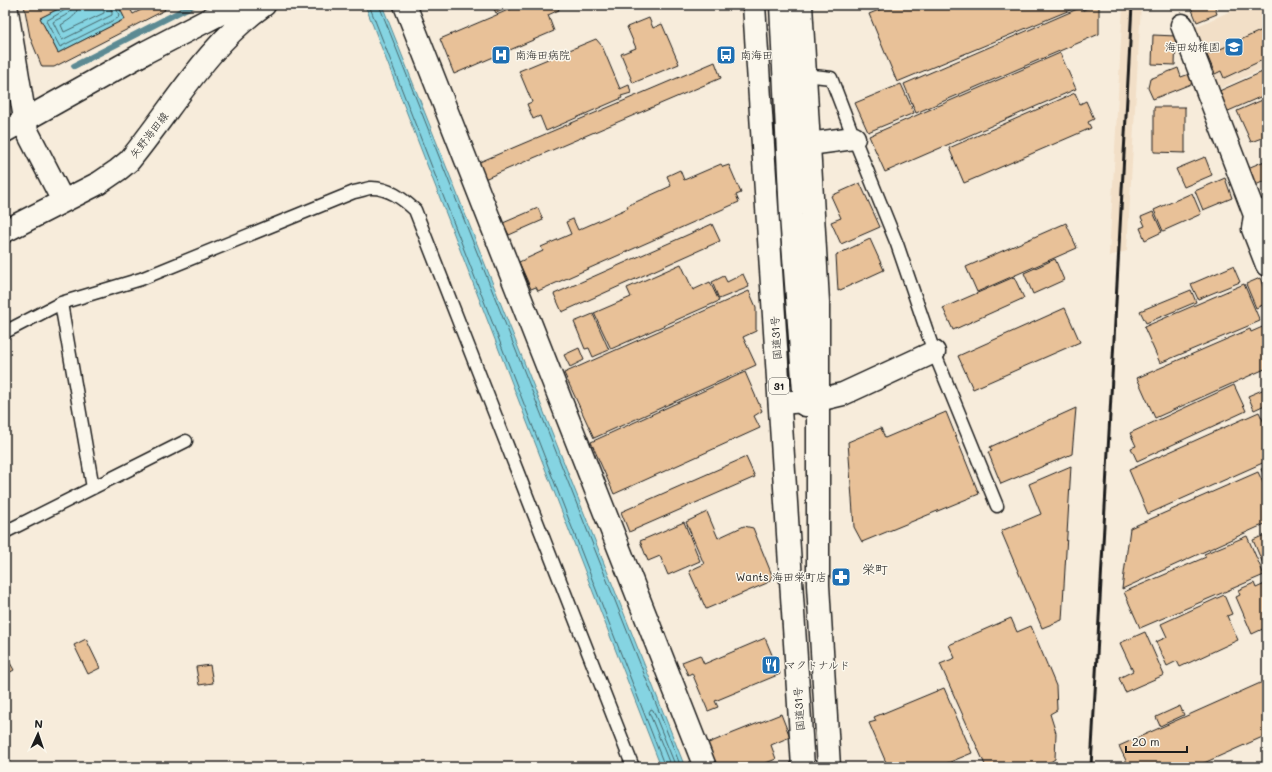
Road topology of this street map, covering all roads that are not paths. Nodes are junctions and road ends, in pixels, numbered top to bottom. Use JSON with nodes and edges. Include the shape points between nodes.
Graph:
{"nodes":[{"id":1,"x":6,"y":5,"type":"edge"},
{"id":2,"x":236,"y":5,"type":"edge"},
{"id":3,"x":264,"y":5,"type":"edge"},
{"id":4,"x":405,"y":5,"type":"edge"},
{"id":5,"x":754,"y":5,"type":"edge"},
{"id":6,"x":781,"y":5,"type":"edge"},
{"id":7,"x":801,"y":5,"type":"edge"},
{"id":8,"x":1182,"y":26,"type":"dead end"},
{"id":9,"x":805,"y":75,"type":"junction"},
{"id":10,"x":24,"y":121,"type":"junction"},
{"id":11,"x":5,"y":131,"type":"edge"},
{"id":12,"x":854,"y":138,"type":"junction"},
{"id":13,"x":809,"y":144,"type":"junction"},
{"id":14,"x":63,"y":201,"type":"junction"},
{"id":15,"x":1261,"y":212,"type":"edge"},
{"id":16,"x":5,"y":231,"type":"edge"},
{"id":17,"x":1267,"y":265,"type":"edge"},
{"id":18,"x":61,"y":303,"type":"junction"},
{"id":19,"x":5,"y":332,"type":"edge"},
{"id":20,"x":934,"y":352,"type":"junction"},
{"id":21,"x":812,"y":401,"type":"junction"},
{"id":22,"x":780,"y":403,"type":"junction"},
{"id":23,"x":186,"y":441,"type":"dead end"},
{"id":24,"x":93,"y":488,"type":"junction"},
{"id":25,"x":997,"y":506,"type":"dead end"},
{"id":26,"x":5,"y":532,"type":"edge"},
{"id":27,"x":633,"y":767,"type":"edge"},
{"id":28,"x":705,"y":767,"type":"edge"},
{"id":29,"x":803,"y":767,"type":"edge"},
{"id":30,"x":829,"y":767,"type":"edge"}],
"edges":[{"from":1,"to":10,"type":"main road"},
{"from":2,"to":10,"type":"main road"},
{"from":3,"to":14,"type":"main road","name":"矢野海田線","via":[[214,52],[129,161],[99,183]]},
{"from":4,"to":28,"type":"main road"},
{"from":5,"to":22,"type":"main road","name":"国道31号","number":"31"},
{"from":6,"to":21,"type":"main road","via":[[791,216]]},
{"from":7,"to":9,"type":"main road"},
{"from":8,"to":15,"type":"main road"},
{"from":9,"to":12,"type":"lane","via":[[831,78]]},
{"from":9,"to":13,"type":"main road"},
{"from":10,"to":11,"type":"main road"},
{"from":10,"to":14,"type":"main road","via":[[32,142]]},
{"from":12,"to":13,"type":"main road"},
{"from":12,"to":20,"type":"lane","via":[[897,244]]},
{"from":13,"to":21,"type":"main road","via":[[818,302]]},
{"from":14,"to":16,"type":"main road","name":"矢野海田線"},
{"from":15,"to":17,"type":"main road","via":[[1253,229]]},
{"from":18,"to":19,"type":"lane"},
{"from":18,"to":24,"type":"lane"},
{"from":18,"to":27,"type":"lane","via":[[141,279],[354,192],[371,188],[387,191],[402,198],[415,210]]},
{"from":20,"to":21,"type":"main road","via":[[844,394]]},
{"from":20,"to":25,"type":"lane"},
{"from":21,"to":22,"type":"main road"},
{"from":21,"to":30,"type":"main road","via":[[818,585]]},
{"from":22,"to":29,"type":"main road","name":"国道31号","number":"31"},
{"from":23,"to":24,"type":"lane"},
{"from":24,"to":26,"type":"lane"}]}
